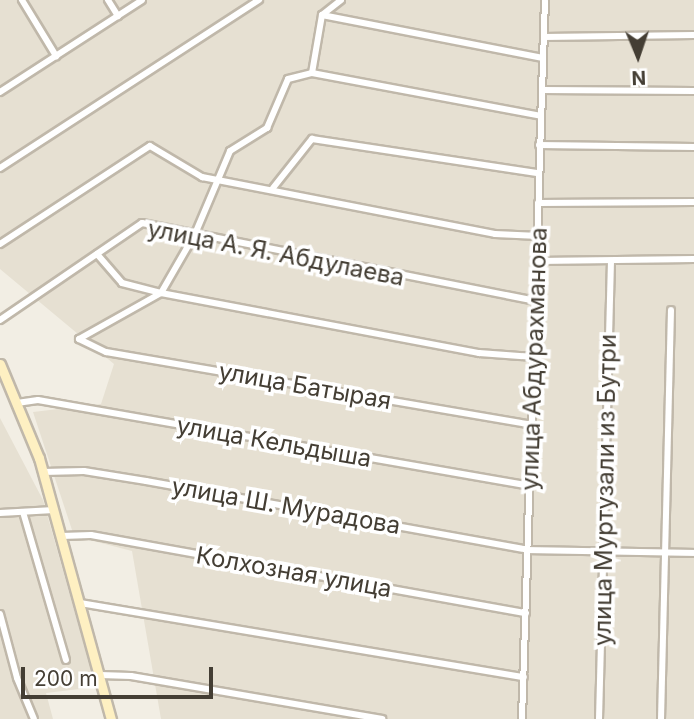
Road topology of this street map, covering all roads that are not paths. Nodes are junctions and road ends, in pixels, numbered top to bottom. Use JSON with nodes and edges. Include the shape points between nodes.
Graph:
{"nodes":[{"id":1,"x":22,"y":0,"type":"edge"},
{"id":2,"x":108,"y":0,"type":"edge"},
{"id":3,"x":142,"y":0,"type":"edge"},
{"id":4,"x":259,"y":0,"type":"edge"},
{"id":5,"x":341,"y":0,"type":"edge"},
{"id":6,"x":545,"y":0,"type":"edge"},
{"id":7,"x":322,"y":15,"type":"junction"},
{"id":8,"x":118,"y":16,"type":"junction"},
{"id":9,"x":694,"y":36,"type":"edge"},
{"id":10,"x":544,"y":37,"type":"junction"},
{"id":11,"x":56,"y":56,"type":"junction"},
{"id":12,"x":543,"y":58,"type":"junction"},
{"id":13,"x":312,"y":73,"type":"junction"},
{"id":14,"x":542,"y":90,"type":"junction"},
{"id":15,"x":694,"y":91,"type":"edge"},
{"id":16,"x":0,"y":92,"type":"edge"},
{"id":17,"x":541,"y":116,"type":"junction"},
{"id":18,"x":539,"y":145,"type":"junction"},
{"id":19,"x":694,"y":147,"type":"edge"},
{"id":20,"x":0,"y":168,"type":"edge"},
{"id":21,"x":538,"y":173,"type":"junction"},
{"id":22,"x":218,"y":179,"type":"junction"},
{"id":23,"x":273,"y":188,"type":"junction"},
{"id":24,"x":694,"y":202,"type":"edge"},
{"id":25,"x":538,"y":203,"type":"junction"},
{"id":26,"x":195,"y":234,"type":"junction"},
{"id":27,"x":539,"y":236,"type":"junction"},
{"id":28,"x":0,"y":244,"type":"edge"},
{"id":29,"x":97,"y":254,"type":"junction"},
{"id":30,"x":694,"y":259,"type":"edge"},
{"id":31,"x":538,"y":261,"type":"junction"},
{"id":32,"x":611,"y":261,"type":"junction"},
{"id":33,"x":161,"y":293,"type":"junction"},
{"id":34,"x":537,"y":300,"type":"junction"},
{"id":35,"x":671,"y":310,"type":"dead end"},
{"id":36,"x":0,"y":320,"type":"edge"},
{"id":37,"x":535,"y":357,"type":"junction"},
{"id":38,"x":0,"y":364,"type":"edge"},
{"id":39,"x":5,"y":385,"type":"edge"},
{"id":40,"x":17,"y":403,"type":"junction"},
{"id":41,"x":533,"y":425,"type":"junction"},
{"id":42,"x":43,"y":472,"type":"junction"},
{"id":43,"x":530,"y":486,"type":"junction"},
{"id":44,"x":55,"y":509,"type":"junction"},
{"id":45,"x":23,"y":512,"type":"junction"},
{"id":46,"x":0,"y":513,"type":"edge"},
{"id":47,"x":62,"y":536,"type":"junction"},
{"id":48,"x":528,"y":550,"type":"junction"},
{"id":49,"x":604,"y":551,"type":"junction"},
{"id":50,"x":665,"y":552,"type":"junction"},
{"id":51,"x":694,"y":553,"type":"edge"},
{"id":52,"x":80,"y":603,"type":"junction"},
{"id":53,"x":526,"y":613,"type":"junction"},
{"id":54,"x":0,"y":614,"type":"edge"},
{"id":55,"x":66,"y":660,"type":"dead end"},
{"id":56,"x":100,"y":676,"type":"junction"},
{"id":57,"x":524,"y":677,"type":"junction"},
{"id":58,"x":34,"y":719,"type":"edge"},
{"id":59,"x":111,"y":719,"type":"edge"},
{"id":60,"x":383,"y":719,"type":"edge"},
{"id":61,"x":522,"y":719,"type":"edge"},
{"id":62,"x":600,"y":719,"type":"edge"},
{"id":63,"x":661,"y":719,"type":"edge"}],
"edges":[{"from":1,"to":11,"type":"street"},
{"from":2,"to":8,"type":"street"},
{"from":3,"to":8,"type":"street"},
{"from":4,"to":20,"type":"street"},
{"from":5,"to":7,"type":"street"},
{"from":6,"to":10,"type":"street","name":"улица Абдурахманова"},
{"from":7,"to":12,"type":"street"},
{"from":7,"to":13,"type":"street"},
{"from":8,"to":11,"type":"street"},
{"from":9,"to":10,"type":"street"},
{"from":10,"to":12,"type":"street","name":"улица Абдурахманова"},
{"from":11,"to":16,"type":"street"},
{"from":12,"to":14,"type":"street","name":"улица Абдурахманова"},
{"from":13,"to":17,"type":"street"},
{"from":13,"to":22,"type":"street","via":[[288,79],[267,128],[230,151]]},
{"from":14,"to":15,"type":"street"},
{"from":14,"to":17,"type":"street","name":"улица Абдурахманова"},
{"from":17,"to":18,"type":"street","name":"улица Абдурахманова"},
{"from":18,"to":19,"type":"street"},
{"from":18,"to":21,"type":"street","name":"улица Абдурахманова"},
{"from":21,"to":23,"type":"street","via":[[312,139]]},
{"from":21,"to":25,"type":"street","name":"улица Абдурахманова"},
{"from":22,"to":23,"type":"street"},
{"from":22,"to":26,"type":"street"},
{"from":22,"to":28,"type":"street","via":[[202,177],[150,146]]},
{"from":23,"to":27,"type":"street","via":[[495,234]]},
{"from":24,"to":25,"type":"street"},
{"from":25,"to":27,"type":"street","name":"улица Абдурахманова"},
{"from":26,"to":29,"type":"street","name":"улица А. Я. Абдулаева","via":[[142,223]]},
{"from":26,"to":33,"type":"street"},
{"from":26,"to":34,"type":"street","name":"улица А. Я. Абдулаева"},
{"from":27,"to":31,"type":"street","name":"улица Абдурахманова"},
{"from":29,"to":33,"type":"street","via":[[122,283]]},
{"from":29,"to":36,"type":"street","name":"улица А. Я. Абдулаева"},
{"from":30,"to":32,"type":"street"},
{"from":31,"to":32,"type":"street"},
{"from":31,"to":34,"type":"street","name":"улица Абдурахманова"},
{"from":32,"to":49,"type":"street","name":"улица Муртузали из Бутри"},
{"from":33,"to":37,"type":"street","via":[[479,353]]},
{"from":33,"to":41,"type":"street","name":"улица Батырая","via":[[79,339],[106,352]]},
{"from":34,"to":37,"type":"street","name":"улица Абдурахманова"},
{"from":35,"to":50,"type":"street"},
{"from":37,"to":41,"type":"street","name":"улица Абдурахманова"},
{"from":38,"to":39,"type":"main road"},
{"from":39,"to":40,"type":"main road"},
{"from":40,"to":42,"type":"main road"},
{"from":40,"to":43,"type":"street","name":"улица Кельдыша","via":[[38,400]]},
{"from":41,"to":43,"type":"street","name":"улица Абдурахманова"},
{"from":42,"to":44,"type":"main road"},
{"from":42,"to":48,"type":"street","name":"улица Ш. Мурадова","via":[[84,471]]},
{"from":43,"to":48,"type":"street","name":"улица Абдурахманова"},
{"from":44,"to":45,"type":"street"},
{"from":44,"to":47,"type":"main road"},
{"from":45,"to":46,"type":"street"},
{"from":45,"to":55,"type":"street"},
{"from":47,"to":52,"type":"main road"},
{"from":47,"to":53,"type":"street","name":"Колхозная улица","via":[[91,535]]},
{"from":48,"to":49,"type":"street","name":"улица Ш. Мурадова"},
{"from":48,"to":53,"type":"street","name":"улица Абдурахманова"},
{"from":49,"to":50,"type":"street","name":"улица Ш. Мурадова"},
{"from":49,"to":62,"type":"street","name":"улица Муртузали из Бутри"},
{"from":50,"to":51,"type":"street","name":"улица Ш. Мурадова"},
{"from":50,"to":63,"type":"street"},
{"from":52,"to":56,"type":"main road"},
{"from":52,"to":57,"type":"street"},
{"from":53,"to":57,"type":"street","name":"улица Абдурахманова"},
{"from":54,"to":58,"type":"street"},
{"from":56,"to":59,"type":"main road"},
{"from":56,"to":60,"type":"street","via":[[131,676]]},
{"from":57,"to":61,"type":"street","name":"улица Абдурахманова"}]}
